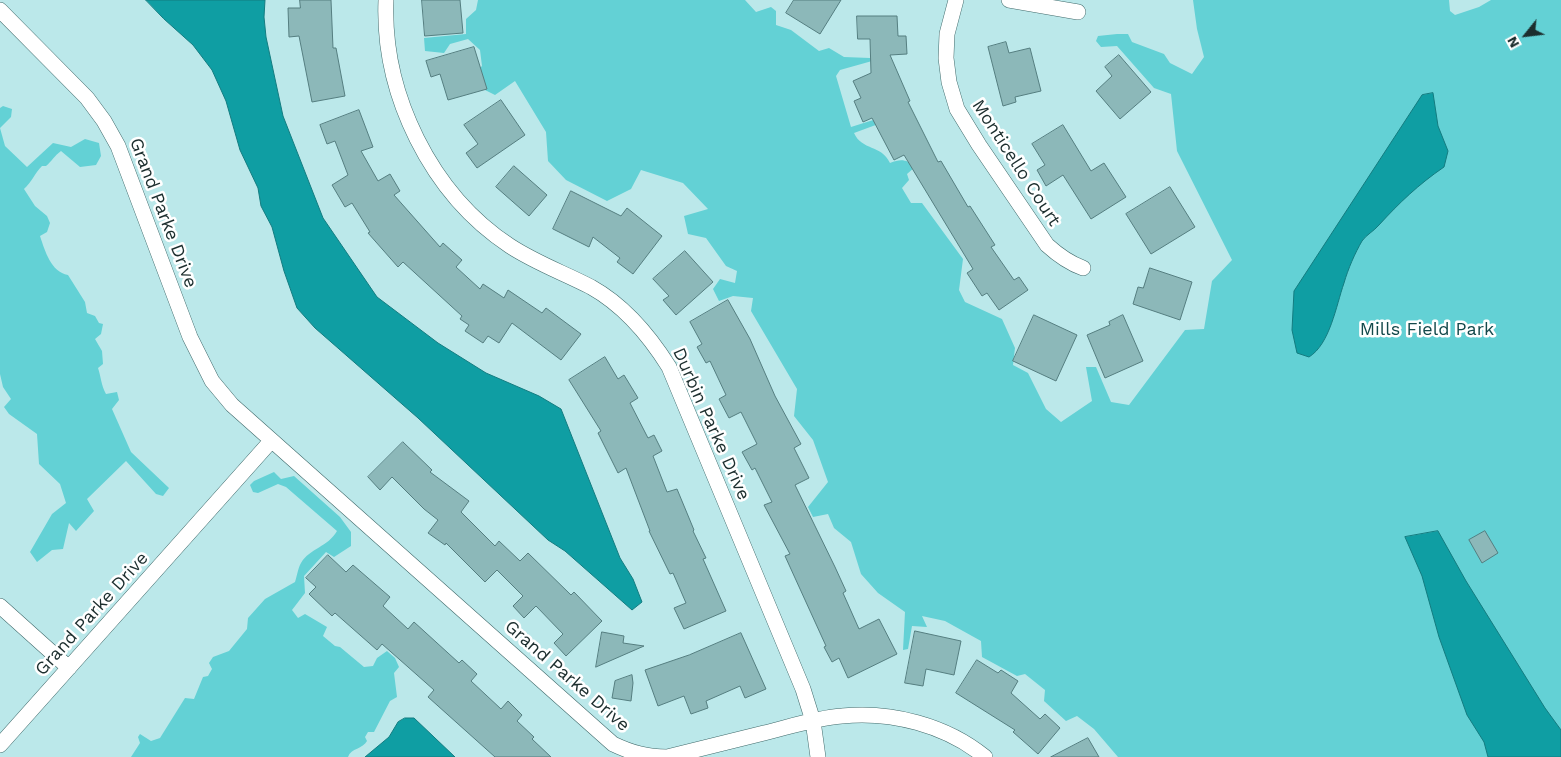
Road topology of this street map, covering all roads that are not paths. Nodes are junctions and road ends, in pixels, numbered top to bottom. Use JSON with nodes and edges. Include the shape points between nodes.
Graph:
{"nodes":[{"id":1,"x":386,"y":0,"type":"edge"},
{"id":2,"x":956,"y":0,"type":"edge"},
{"id":3,"x":1009,"y":0,"type":"edge"},
{"id":4,"x":0,"y":10,"type":"edge"},
{"id":5,"x":1078,"y":12,"type":"dead end"},
{"id":6,"x":1083,"y":268,"type":"dead end"},
{"id":7,"x":271,"y":440,"type":"junction"},
{"id":8,"x":0,"y":606,"type":"edge"},
{"id":9,"x":69,"y":668,"type":"junction"},
{"id":10,"x":813,"y":721,"type":"junction"},
{"id":11,"x":0,"y":745,"type":"edge"},
{"id":12,"x":818,"y":757,"type":"edge"},
{"id":13,"x":985,"y":757,"type":"edge"}],
"edges":[{"from":1,"to":10,"type":"street","name":"Durbin Parke Drive","via":[[388,48],[393,74],[403,107],[438,173],[474,216],[509,245],[614,302],[636,322],[669,368],[803,689]]},
{"from":2,"to":6,"type":"street","name":"Monticello Court","via":[[947,34],[946,58],[957,109],[1047,245],[1073,265]]},
{"from":3,"to":5,"type":"street"},
{"from":4,"to":7,"type":"street","name":"Grand Parke Drive","via":[[87,98],[104,121],[118,146],[187,328],[212,381],[232,405]]},
{"from":7,"to":9,"type":"street","name":"Grand Parke Drive"},
{"from":7,"to":10,"type":"street","name":"Grand Parke Drive","via":[[613,744],[649,757],[667,756]]},
{"from":8,"to":9,"type":"street"},
{"from":9,"to":11,"type":"street","name":"Grand Parke Drive"},
{"from":10,"to":12,"type":"street","name":"Durbin Parke Drive"},
{"from":10,"to":13,"type":"street","name":"Grand Parke Drive","via":[[860,715],[900,718],[953,737]]}]}
